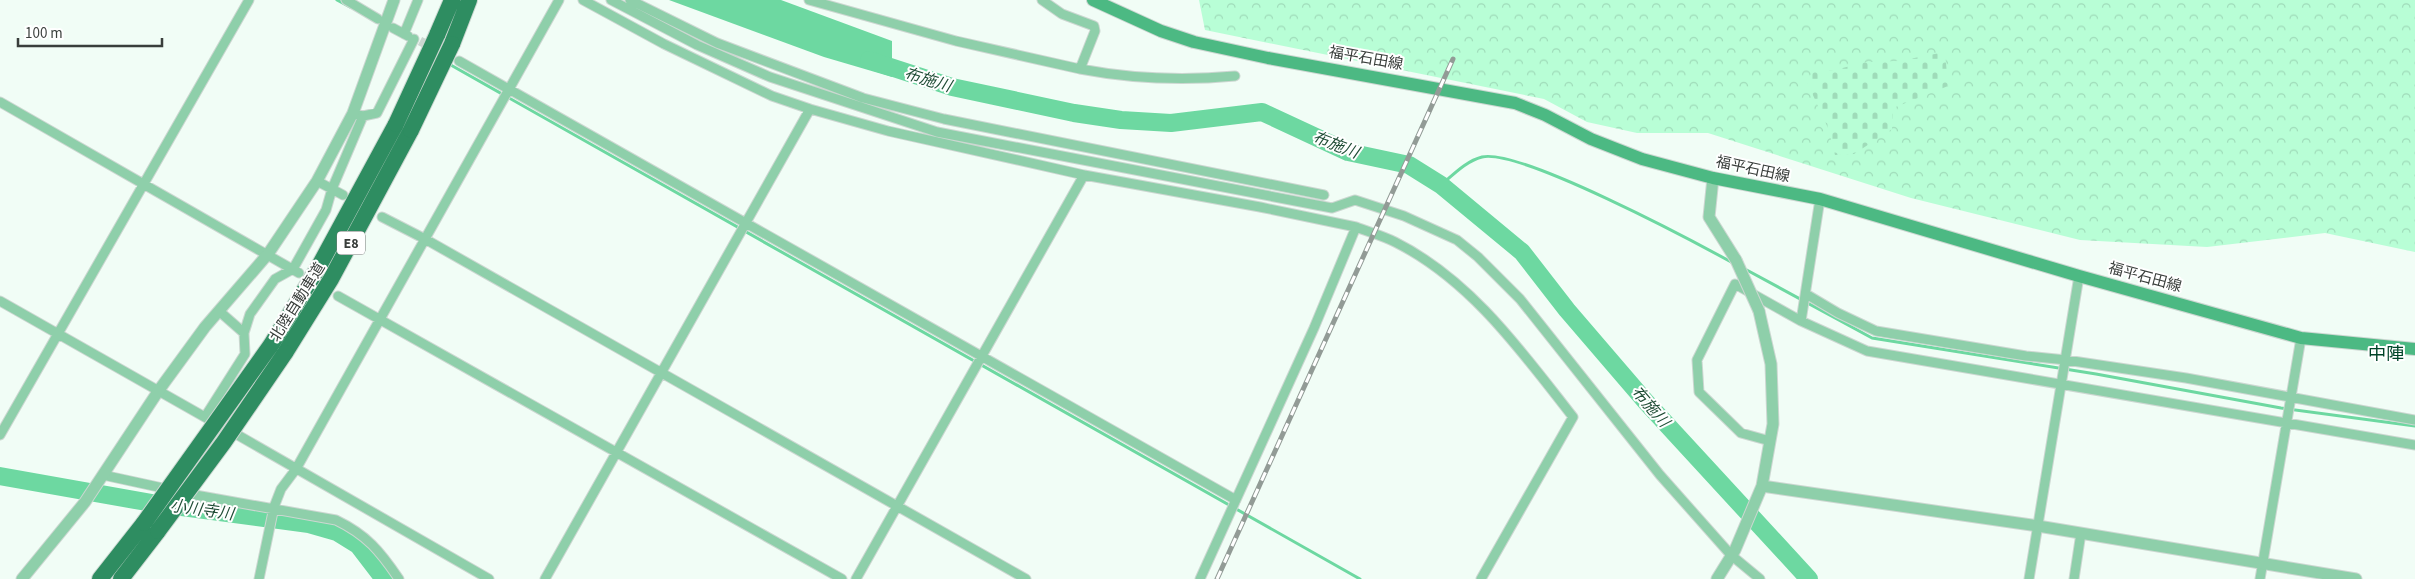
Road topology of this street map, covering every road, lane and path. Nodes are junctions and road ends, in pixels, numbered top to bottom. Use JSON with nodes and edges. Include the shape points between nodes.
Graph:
{"nodes":[{"id":1,"x":249,"y":0,"type":"edge"},
{"id":2,"x":346,"y":0,"type":"edge"},
{"id":3,"x":394,"y":0,"type":"edge"},
{"id":4,"x":418,"y":0,"type":"edge"},
{"id":5,"x":452,"y":0,"type":"edge"},
{"id":6,"x":469,"y":0,"type":"edge"},
{"id":7,"x":559,"y":0,"type":"edge"},
{"id":8,"x":583,"y":0,"type":"edge"},
{"id":9,"x":611,"y":0,"type":"edge"},
{"id":10,"x":630,"y":0,"type":"edge"},
{"id":11,"x":809,"y":0,"type":"edge"},
{"id":12,"x":1042,"y":0,"type":"edge"},
{"id":13,"x":1093,"y":0,"type":"edge"},
{"id":14,"x":378,"y":19,"type":"dead end"},
{"id":15,"x":393,"y":28,"type":"dead end"},
{"id":16,"x":404,"y":34,"type":"junction"},
{"id":17,"x":459,"y":61,"type":"dead end"},
{"id":18,"x":1080,"y":69,"type":"junction"},
{"id":19,"x":1235,"y":76,"type":"dead end"},
{"id":20,"x":510,"y":88,"type":"junction"},
{"id":21,"x":0,"y":102,"type":"edge"},
{"id":22,"x":810,"y":109,"type":"junction"},
{"id":23,"x":358,"y":115,"type":"junction"},
{"id":24,"x":1084,"y":175,"type":"junction"},
{"id":25,"x":1713,"y":178,"type":"junction"},
{"id":26,"x":317,"y":181,"type":"junction"},
{"id":27,"x":144,"y":185,"type":"junction"},
{"id":28,"x":332,"y":189,"type":"junction"},
{"id":29,"x":343,"y":195,"type":"dead end"},
{"id":30,"x":1324,"y":195,"type":"dead end"},
{"id":31,"x":1820,"y":199,"type":"junction"},
{"id":32,"x":382,"y":217,"type":"dead end"},
{"id":33,"x":747,"y":224,"type":"junction"},
{"id":34,"x":1356,"y":227,"type":"junction"},
{"id":35,"x":425,"y":239,"type":"junction"},
{"id":36,"x":268,"y":254,"type":"junction"},
{"id":37,"x":296,"y":271,"type":"junction"},
{"id":38,"x":2079,"y":276,"type":"junction"},
{"id":39,"x":1806,"y":294,"type":"junction"},
{"id":40,"x":338,"y":296,"type":"dead end"},
{"id":41,"x":0,"y":301,"type":"edge"},
{"id":42,"x":219,"y":311,"type":"junction"},
{"id":43,"x":379,"y":318,"type":"junction"},
{"id":44,"x":1801,"y":321,"type":"junction"},
{"id":45,"x":244,"y":333,"type":"junction"},
{"id":46,"x":58,"y":334,"type":"junction"},
{"id":47,"x":2301,"y":338,"type":"junction"},
{"id":48,"x":278,"y":349,"type":"junction"},
{"id":49,"x":2415,"y":349,"type":"edge"},
{"id":50,"x":982,"y":356,"type":"junction"},
{"id":51,"x":2066,"y":360,"type":"junction"},
{"id":52,"x":662,"y":372,"type":"junction"},
{"id":53,"x":2061,"y":385,"type":"junction"},
{"id":54,"x":159,"y":390,"type":"junction"},
{"id":55,"x":2292,"y":397,"type":"junction"},
{"id":56,"x":205,"y":417,"type":"junction"},
{"id":57,"x":2415,"y":420,"type":"edge"},
{"id":58,"x":2288,"y":422,"type":"junction"},
{"id":59,"x":0,"y":434,"type":"edge"},
{"id":60,"x":1770,"y":441,"type":"junction"},
{"id":61,"x":2415,"y":445,"type":"edge"},
{"id":62,"x":616,"y":453,"type":"junction"},
{"id":63,"x":296,"y":469,"type":"junction"},
{"id":64,"x":103,"y":475,"type":"junction"},
{"id":65,"x":1762,"y":486,"type":"junction"},
{"id":66,"x":1236,"y":500,"type":"junction"},
{"id":67,"x":897,"y":506,"type":"junction"},
{"id":68,"x":274,"y":507,"type":"junction"},
{"id":69,"x":2038,"y":526,"type":"junction"},
{"id":70,"x":2081,"y":533,"type":"junction"},
{"id":71,"x":1733,"y":553,"type":"junction"},
{"id":72,"x":2263,"y":564,"type":"junction"},
{"id":73,"x":22,"y":579,"type":"edge"},
{"id":74,"x":100,"y":579,"type":"edge"},
{"id":75,"x":121,"y":579,"type":"edge"},
{"id":76,"x":259,"y":579,"type":"edge"},
{"id":77,"x":399,"y":579,"type":"edge"},
{"id":78,"x":489,"y":579,"type":"edge"},
{"id":79,"x":545,"y":579,"type":"edge"},
{"id":80,"x":842,"y":579,"type":"edge"},
{"id":81,"x":856,"y":579,"type":"edge"},
{"id":82,"x":1026,"y":579,"type":"edge"},
{"id":83,"x":1200,"y":579,"type":"edge"},
{"id":84,"x":1480,"y":579,"type":"edge"},
{"id":85,"x":1717,"y":579,"type":"edge"},
{"id":86,"x":1760,"y":579,"type":"edge"},
{"id":87,"x":2029,"y":579,"type":"edge"},
{"id":88,"x":2074,"y":579,"type":"edge"},
{"id":89,"x":2260,"y":579,"type":"edge"},
{"id":90,"x":2356,"y":579,"type":"edge"}],
"edges":[{"from":1,"to":27,"type":"street"},
{"from":2,"to":14,"type":"street"},
{"from":3,"to":23,"type":"street"},
{"from":4,"to":16,"type":"street"},
{"from":5,"to":48,"type":"highway","name":"北陸自動車道","number":"E8","bridge":true,"via":[[396,124]]},
{"from":6,"to":48,"type":"highway","name":"北陸自動車道","number":"E8","bridge":true,"via":[[412,130],[331,279]]},
{"from":7,"to":20,"type":"street"},
{"from":8,"to":22,"type":"street","via":[[664,44],[772,96]]},
{"from":9,"to":71,"type":"street","via":[[697,45],[770,77],[937,132],[1332,208],[1355,200],[1404,216],[1457,240],[1520,298],[1660,475]]},
{"from":10,"to":30,"type":"street","via":[[717,44],[863,98],[944,119]]},
{"from":11,"to":18,"type":"street","via":[[956,41]]},
{"from":12,"to":18,"type":"street","via":[[1062,14],[1094,26]]},
{"from":13,"to":25,"type":"main road","name":"福平石田線","via":[[1161,31],[1194,42],[1515,103],[1642,159]]},
{"from":15,"to":16,"type":"street"},
{"from":16,"to":23,"type":"street","via":[[417,40],[377,113]]},
{"from":17,"to":20,"type":"street"},
{"from":18,"to":19,"type":"street","via":[[1166,80]]},
{"from":20,"to":33,"type":"street"},
{"from":20,"to":35,"type":"street"},
{"from":21,"to":27,"type":"street"},
{"from":22,"to":24,"type":"street","via":[[888,131]]},
{"from":22,"to":33,"type":"street"},
{"from":23,"to":26,"type":"street"},
{"from":23,"to":28,"type":"street"},
{"from":24,"to":34,"type":"street"},
{"from":24,"to":50,"type":"street"},
{"from":25,"to":31,"type":"main road","name":"福平石田線"},
{"from":25,"to":60,"type":"street","bridge":true,"via":[[1709,217],[1736,260],[1759,311],[1771,364],[1773,424]]},
{"from":26,"to":28,"type":"street"},
{"from":26,"to":36,"type":"street"},
{"from":27,"to":36,"type":"street"},
{"from":27,"to":46,"type":"street"},
{"from":28,"to":29,"type":"street"},
{"from":28,"to":37,"type":"street","via":[[326,210]]},
{"from":31,"to":38,"type":"main road","name":"福平石田線"},
{"from":31,"to":39,"type":"street"},
{"from":32,"to":35,"type":"street"},
{"from":33,"to":50,"type":"street"},
{"from":33,"to":52,"type":"street"},
{"from":34,"to":66,"type":"street"},
{"from":34,"to":84,"type":"street","via":[[1394,241],[1452,280],[1507,334],[1573,417]]},
{"from":35,"to":43,"type":"street"},
{"from":35,"to":52,"type":"street"},
{"from":36,"to":37,"type":"street"},
{"from":36,"to":42,"type":"street"},
{"from":37,"to":45,"type":"street","via":[[275,279],[250,314]]},
{"from":38,"to":47,"type":"main road","name":"福平石田線"},
{"from":38,"to":51,"type":"street"},
{"from":39,"to":44,"type":"street"},
{"from":39,"to":51,"type":"street","via":[[1838,314],[1876,331]]},
{"from":40,"to":43,"type":"street"},
{"from":41,"to":46,"type":"street"},
{"from":42,"to":45,"type":"street"},
{"from":42,"to":54,"type":"street"},
{"from":43,"to":62,"type":"street"},
{"from":43,"to":63,"type":"street"},
{"from":44,"to":53,"type":"street","via":[[1867,351]]},
{"from":44,"to":60,"type":"street","via":[[1735,284],[1697,360],[1699,392],[1742,433]]},
{"from":45,"to":56,"type":"street","via":[[245,354]]},
{"from":46,"to":54,"type":"street"},
{"from":46,"to":59,"type":"street"},
{"from":47,"to":49,"type":"main road","name":"福平石田線"},
{"from":47,"to":55,"type":"street"},
{"from":48,"to":74,"type":"highway","name":"北陸自動車道","number":"E8","bridge":true},
{"from":48,"to":75,"type":"highway","name":"北陸自動車道","number":"E8","bridge":true,"via":[[224,442]]},
{"from":50,"to":66,"type":"street"},
{"from":50,"to":67,"type":"street"},
{"from":51,"to":53,"type":"street"},
{"from":51,"to":55,"type":"street"},
{"from":52,"to":62,"type":"street"},
{"from":52,"to":67,"type":"street"},
{"from":53,"to":58,"type":"street"},
{"from":53,"to":69,"type":"street"},
{"from":54,"to":56,"type":"street"},
{"from":54,"to":64,"type":"street"},
{"from":55,"to":57,"type":"street"},
{"from":55,"to":58,"type":"street"},
{"from":56,"to":63,"type":"street"},
{"from":58,"to":61,"type":"street"},
{"from":58,"to":72,"type":"street"},
{"from":60,"to":65,"type":"street"},
{"from":62,"to":79,"type":"street"},
{"from":62,"to":80,"type":"street"},
{"from":63,"to":68,"type":"street","via":[[281,489]]},
{"from":63,"to":78,"type":"street"},
{"from":64,"to":68,"type":"street","via":[[198,496]]},
{"from":64,"to":73,"type":"street"},
{"from":65,"to":69,"type":"street"},
{"from":65,"to":71,"type":"street"},
{"from":66,"to":83,"type":"street"},
{"from":67,"to":81,"type":"street"},
{"from":67,"to":82,"type":"street"},
{"from":68,"to":76,"type":"street"},
{"from":68,"to":77,"type":"street","via":[[336,520],[351,527],[378,549]]},
{"from":69,"to":70,"type":"street"},
{"from":69,"to":87,"type":"street"},
{"from":70,"to":72,"type":"street"},
{"from":70,"to":88,"type":"street"},
{"from":71,"to":85,"type":"street"},
{"from":71,"to":86,"type":"street"},
{"from":72,"to":89,"type":"street"},
{"from":72,"to":90,"type":"street"}]}
